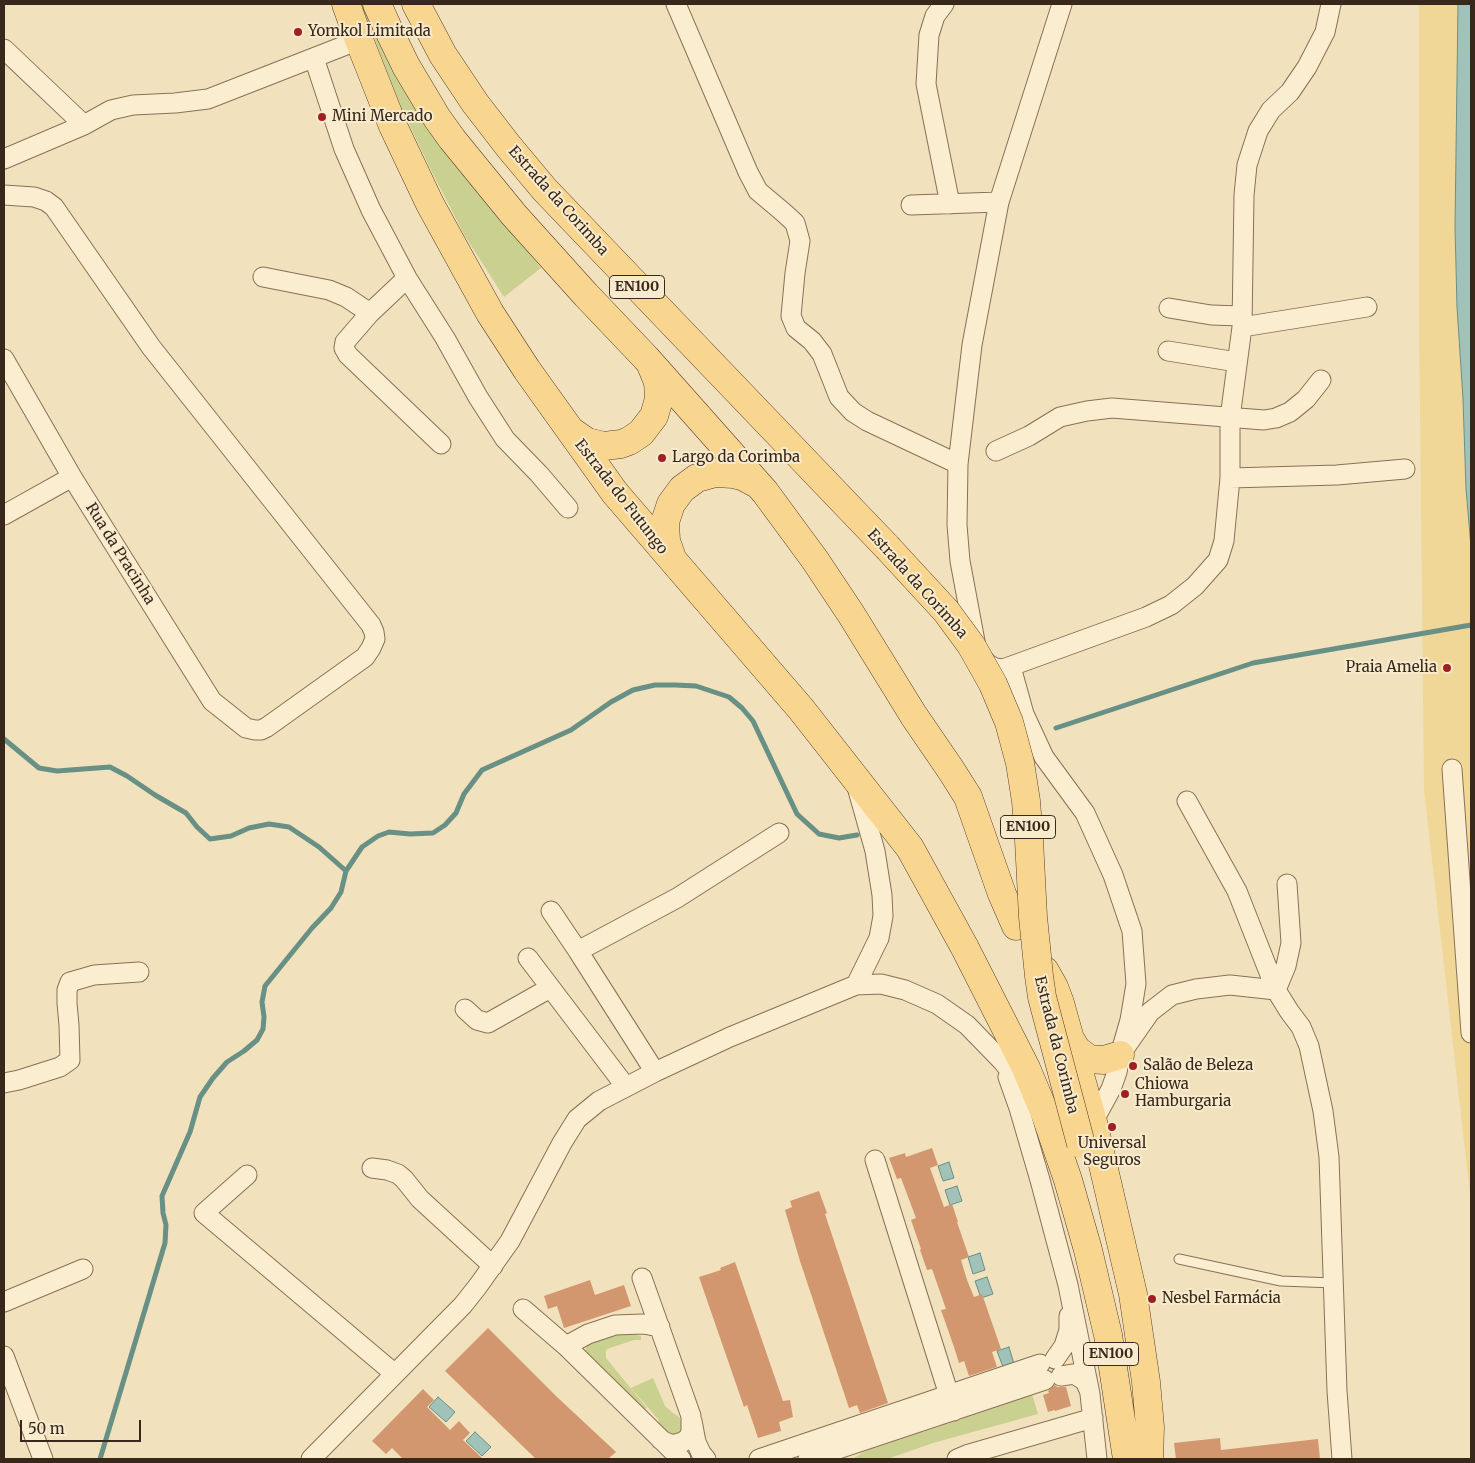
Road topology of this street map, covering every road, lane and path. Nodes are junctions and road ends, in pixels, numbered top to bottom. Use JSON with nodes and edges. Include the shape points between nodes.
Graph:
{"nodes":[{"id":1,"x":346,"y":4,"type":"edge"},
{"id":2,"x":377,"y":4,"type":"edge"},
{"id":3,"x":416,"y":4,"type":"edge"},
{"id":4,"x":676,"y":4,"type":"edge"},
{"id":5,"x":944,"y":4,"type":"edge"},
{"id":6,"x":1062,"y":4,"type":"edge"},
{"id":7,"x":1331,"y":4,"type":"edge"},
{"id":8,"x":359,"y":40,"type":"junction"},
{"id":9,"x":4,"y":49,"type":"edge"},
{"id":10,"x":314,"y":58,"type":"junction"},
{"id":11,"x":84,"y":125,"type":"junction"},
{"id":12,"x":4,"y":159,"type":"edge"},
{"id":13,"x":4,"y":195,"type":"edge"},
{"id":14,"x":999,"y":202,"type":"junction"},
{"id":15,"x":911,"y":204,"type":"dead end"},
{"id":16,"x":950,"y":204,"type":"junction"},
{"id":17,"x":263,"y":277,"type":"dead end"},
{"id":18,"x":407,"y":278,"type":"junction"},
{"id":19,"x":1367,"y":307,"type":"dead end"},
{"id":20,"x":1169,"y":308,"type":"dead end"},
{"id":21,"x":370,"y":313,"type":"junction"},
{"id":22,"x":1242,"y":322,"type":"junction"},
{"id":23,"x":1168,"y":350,"type":"dead end"},
{"id":24,"x":646,"y":358,"type":"junction"},
{"id":25,"x":4,"y":359,"type":"edge"},
{"id":26,"x":1237,"y":362,"type":"junction"},
{"id":27,"x":1321,"y":380,"type":"dead end"},
{"id":28,"x":1230,"y":418,"type":"junction"},
{"id":29,"x":566,"y":426,"type":"junction"},
{"id":30,"x":441,"y":444,"type":"dead end"},
{"id":31,"x":996,"y":451,"type":"dead end"},
{"id":32,"x":958,"y":464,"type":"junction"},
{"id":33,"x":1405,"y":469,"type":"dead end"},
{"id":34,"x":72,"y":476,"type":"junction"},
{"id":35,"x":1230,"y":478,"type":"junction"},
{"id":36,"x":765,"y":492,"type":"junction"},
{"id":37,"x":568,"y":508,"type":"dead end"},
{"id":38,"x":4,"y":515,"type":"edge"},
{"id":39,"x":677,"y":566,"type":"junction"},
{"id":40,"x":1011,"y":666,"type":"junction"},
{"id":41,"x":1452,"y":768,"type":"dead end"},
{"id":42,"x":855,"y":779,"type":"junction"},
{"id":43,"x":1187,"y":801,"type":"dead end"},
{"id":44,"x":779,"y":833,"type":"dead end"},
{"id":45,"x":1287,"y":884,"type":"dead end"},
{"id":46,"x":551,"y":911,"type":"dead end"},
{"id":47,"x":1016,"y":926,"type":"dead end"},
{"id":48,"x":965,"y":948,"type":"junction"},
{"id":49,"x":578,"y":951,"type":"junction"},
{"id":50,"x":528,"y":958,"type":"dead end"},
{"id":51,"x":1044,"y":970,"type":"dead end"},
{"id":52,"x":139,"y":972,"type":"dead end"},
{"id":53,"x":856,"y":985,"type":"junction"},
{"id":54,"x":550,"y":988,"type":"junction"},
{"id":55,"x":1276,"y":990,"type":"junction"},
{"id":56,"x":465,"y":1009,"type":"dead end"},
{"id":57,"x":1471,"y":1033,"type":"edge"},
{"id":58,"x":1069,"y":1037,"type":"junction"},
{"id":59,"x":1120,"y":1055,"type":"junction"},
{"id":60,"x":1003,"y":1062,"type":"junction"},
{"id":61,"x":655,"y":1072,"type":"junction"},
{"id":62,"x":4,"y":1083,"type":"edge"},
{"id":63,"x":626,"y":1087,"type":"junction"},
{"id":64,"x":1046,"y":1116,"type":"junction"},
{"id":65,"x":1087,"y":1133,"type":"junction"},
{"id":66,"x":875,"y":1160,"type":"dead end"},
{"id":67,"x":372,"y":1168,"type":"dead end"},
{"id":68,"x":247,"y":1175,"type":"dead end"},
{"id":69,"x":1179,"y":1259,"type":"dead end"},
{"id":70,"x":493,"y":1266,"type":"junction"},
{"id":71,"x":83,"y":1270,"type":"dead end"},
{"id":72,"x":642,"y":1278,"type":"dead end"},
{"id":73,"x":1334,"y":1283,"type":"junction"},
{"id":74,"x":1068,"y":1285,"type":"junction"},
{"id":75,"x":4,"y":1302,"type":"edge"},
{"id":76,"x":523,"y":1309,"type":"dead end"},
{"id":77,"x":660,"y":1327,"type":"junction"},
{"id":78,"x":566,"y":1346,"type":"junction"},
{"id":79,"x":4,"y":1356,"type":"edge"},
{"id":80,"x":1050,"y":1370,"type":"junction"},
{"id":81,"x":395,"y":1374,"type":"junction"},
{"id":82,"x":1090,"y":1394,"type":"junction"},
{"id":83,"x":951,"y":1404,"type":"junction"},
{"id":84,"x":690,"y":1416,"type":"junction"},
{"id":85,"x":1093,"y":1418,"type":"junction"},
{"id":86,"x":661,"y":1440,"type":"junction"},
{"id":87,"x":43,"y":1459,"type":"edge"},
{"id":88,"x":311,"y":1459,"type":"edge"},
{"id":89,"x":682,"y":1459,"type":"edge"},
{"id":90,"x":706,"y":1459,"type":"edge"},
{"id":91,"x":759,"y":1459,"type":"edge"},
{"id":92,"x":808,"y":1459,"type":"edge"},
{"id":93,"x":957,"y":1459,"type":"edge"},
{"id":94,"x":1097,"y":1459,"type":"edge"},
{"id":95,"x":1127,"y":1459,"type":"edge"},
{"id":96,"x":1148,"y":1459,"type":"edge"},
{"id":97,"x":1342,"y":1459,"type":"edge"}],
"edges":[{"from":1,"to":8,"type":"main road","number":"EN100"},
{"from":2,"to":24,"type":"main road","number":"EN100","via":[[406,66],[452,139],[514,215]]},
{"from":3,"to":65,"type":"main road","name":"Estrada da Corimba","number":"EN100","bridge":true,"via":[[443,55],[475,103],[545,190],[946,611],[971,645],[1009,722],[1020,763],[1026,801],[1038,976]]},
{"from":4,"to":32,"type":"street","via":[[758,191],[795,223],[800,241],[791,316],[796,328],[822,354],[839,397],[853,412],[867,422]]},
{"from":5,"to":16,"type":"street","via":[[935,16],[929,35],[926,84]]},
{"from":6,"to":14,"type":"street"},
{"from":7,"to":22,"type":"street","via":[[1325,32],[1290,92],[1271,110],[1258,131],[1248,165],[1244,195]]},
{"from":8,"to":10,"type":"street"},
{"from":8,"to":29,"type":"main road","number":"EN100","via":[[393,126],[430,204],[490,313]]},
{"from":9,"to":11,"type":"street"},
{"from":10,"to":11,"type":"street","via":[[208,99],[133,105],[112,110]]},
{"from":10,"to":18,"type":"street","via":[[344,149],[371,210]]},
{"from":11,"to":12,"type":"street"},
{"from":13,"to":34,"type":"street","name":"Rua da Pracinha","via":[[34,197],[54,208],[151,347],[371,625],[375,639],[372,648],[365,657],[268,727],[261,730],[246,728],[212,701]]},
{"from":14,"to":16,"type":"street"},
{"from":14,"to":32,"type":"street","via":[[972,345]]},
{"from":15,"to":16,"type":"street"},
{"from":17,"to":21,"type":"street","via":[[329,290]]},
{"from":18,"to":21,"type":"street"},
{"from":18,"to":37,"type":"street","via":[[505,439]]},
{"from":19,"to":22,"type":"street"},
{"from":20,"to":22,"type":"street"},
{"from":21,"to":30,"type":"street","via":[[344,348]]},
{"from":22,"to":26,"type":"street"},
{"from":23,"to":26,"type":"street"},
{"from":24,"to":29,"type":"main road","via":[[658,382],[659,399],[654,416],[641,433],[621,444],[604,446],[587,442]]},
{"from":24,"to":36,"type":"main road","number":"EN100"},
{"from":25,"to":34,"type":"street","name":"Rua da Pracinha"},
{"from":26,"to":28,"type":"street"},
{"from":27,"to":28,"type":"street","via":[[1306,399],[1276,418]]},
{"from":28,"to":31,"type":"street","via":[[1112,408],[1087,411],[1060,417]]},
{"from":28,"to":35,"type":"street"},
{"from":29,"to":39,"type":"main road","name":"Estrada do Futungo","number":"EN100","via":[[615,493]]},
{"from":32,"to":40,"type":"street","via":[[960,561],[977,652],[996,668]]},
{"from":33,"to":35,"type":"street"},
{"from":34,"to":38,"type":"street"},
{"from":35,"to":40,"type":"street","via":[[1224,541],[1218,560],[1195,586],[1171,605],[1146,617]]},
{"from":36,"to":39,"type":"main road","via":[[751,480],[724,472],[697,478],[684,487],[671,504],[665,522],[668,550]]},
{"from":36,"to":47,"type":"main road","number":"EN100","via":[[815,560],[968,797]]},
{"from":39,"to":42,"type":"main road","name":"Estrada da Corimba","number":"EN100","via":[[801,709]]},
{"from":40,"to":59,"type":"street","via":[[1024,714],[1044,757],[1085,812],[1132,930],[1136,984]]},
{"from":41,"to":57,"type":"street"},
{"from":42,"to":48,"type":"main road","name":"Estrada da Corimba","number":"EN100","via":[[910,848]]},
{"from":42,"to":53,"type":"street","via":[[875,852],[882,895],[879,938]]},
{"from":43,"to":55,"type":"street","via":[[1237,891]]},
{"from":44,"to":49,"type":"street","via":[[677,898]]},
{"from":45,"to":55,"type":"street","via":[[1291,943]]},
{"from":46,"to":49,"type":"street"},
{"from":48,"to":60,"type":"street"},
{"from":48,"to":64,"type":"main road","name":"Estrada da Corimba","number":"EN100","via":[[1026,1068]]},
{"from":49,"to":61,"type":"street"},
{"from":50,"to":54,"type":"street"},
{"from":51,"to":58,"type":"main road","name":"Estrada da Corimba","number":"EN100","via":[[1060,1003]]},
{"from":52,"to":62,"type":"street","via":[[94,975],[70,982],[66,1003],[70,1060],[60,1067]]},
{"from":53,"to":60,"type":"street","via":[[881,984],[937,1004],[967,1025]]},
{"from":53,"to":61,"type":"street"},
{"from":54,"to":56,"type":"street","via":[[488,1023],[477,1020]]},
{"from":54,"to":63,"type":"street"},
{"from":55,"to":59,"type":"street","via":[[1230,985],[1196,988],[1172,995],[1150,1012]]},
{"from":55,"to":73,"type":"street","via":[[1301,1027],[1323,1111],[1329,1157]]},
{"from":58,"to":59,"type":"main road","number":"EN100","via":[[1077,1050],[1089,1059],[1104,1060]]},
{"from":58,"to":65,"type":"main road","name":"Estrada da Corimba","number":"EN100"},
{"from":59,"to":65,"type":"street","via":[[1111,1088]]},
{"from":60,"to":64,"type":"street"},
{"from":60,"to":74,"type":"street"},
{"from":61,"to":63,"type":"street"},
{"from":63,"to":70,"type":"street","via":[[599,1101],[577,1119]]},
{"from":64,"to":95,"type":"main road","name":"Estrada da Corimba","number":"EN100","via":[[1088,1250],[1108,1335]]},
{"from":65,"to":96,"type":"main road","name":"Estrada da Corimba","number":"EN100","via":[[1133,1361]]},
{"from":66,"to":83,"type":"street"},
{"from":67,"to":70,"type":"street","via":[[398,1174]]},
{"from":68,"to":81,"type":"street","via":[[204,1213]]},
{"from":69,"to":73,"type":"lane","via":[[1281,1282]]},
{"from":70,"to":81,"type":"street","via":[[463,1305]]},
{"from":71,"to":75,"type":"street"},
{"from":72,"to":77,"type":"street"},
{"from":73,"to":97,"type":"street"},
{"from":74,"to":80,"type":"street","via":[[1069,1330]]},
{"from":74,"to":82,"type":"street"},
{"from":76,"to":78,"type":"street"},
{"from":77,"to":78,"type":"street","via":[[615,1325]]},
{"from":77,"to":84,"type":"street"},
{"from":78,"to":86,"type":"street"},
{"from":79,"to":87,"type":"street"},
{"from":80,"to":82,"type":"street","via":[[1080,1377]]},
{"from":80,"to":83,"type":"street"},
{"from":81,"to":88,"type":"street"},
{"from":82,"to":85,"type":"street"},
{"from":83,"to":91,"type":"street"},
{"from":83,"to":92,"type":"street"},
{"from":84,"to":86,"type":"street","via":[[691,1431],[684,1442],[672,1445]]},
{"from":84,"to":90,"type":"street","via":[[696,1442]]},
{"from":85,"to":93,"type":"street"},
{"from":85,"to":94,"type":"street"},
{"from":86,"to":89,"type":"street"}]}
